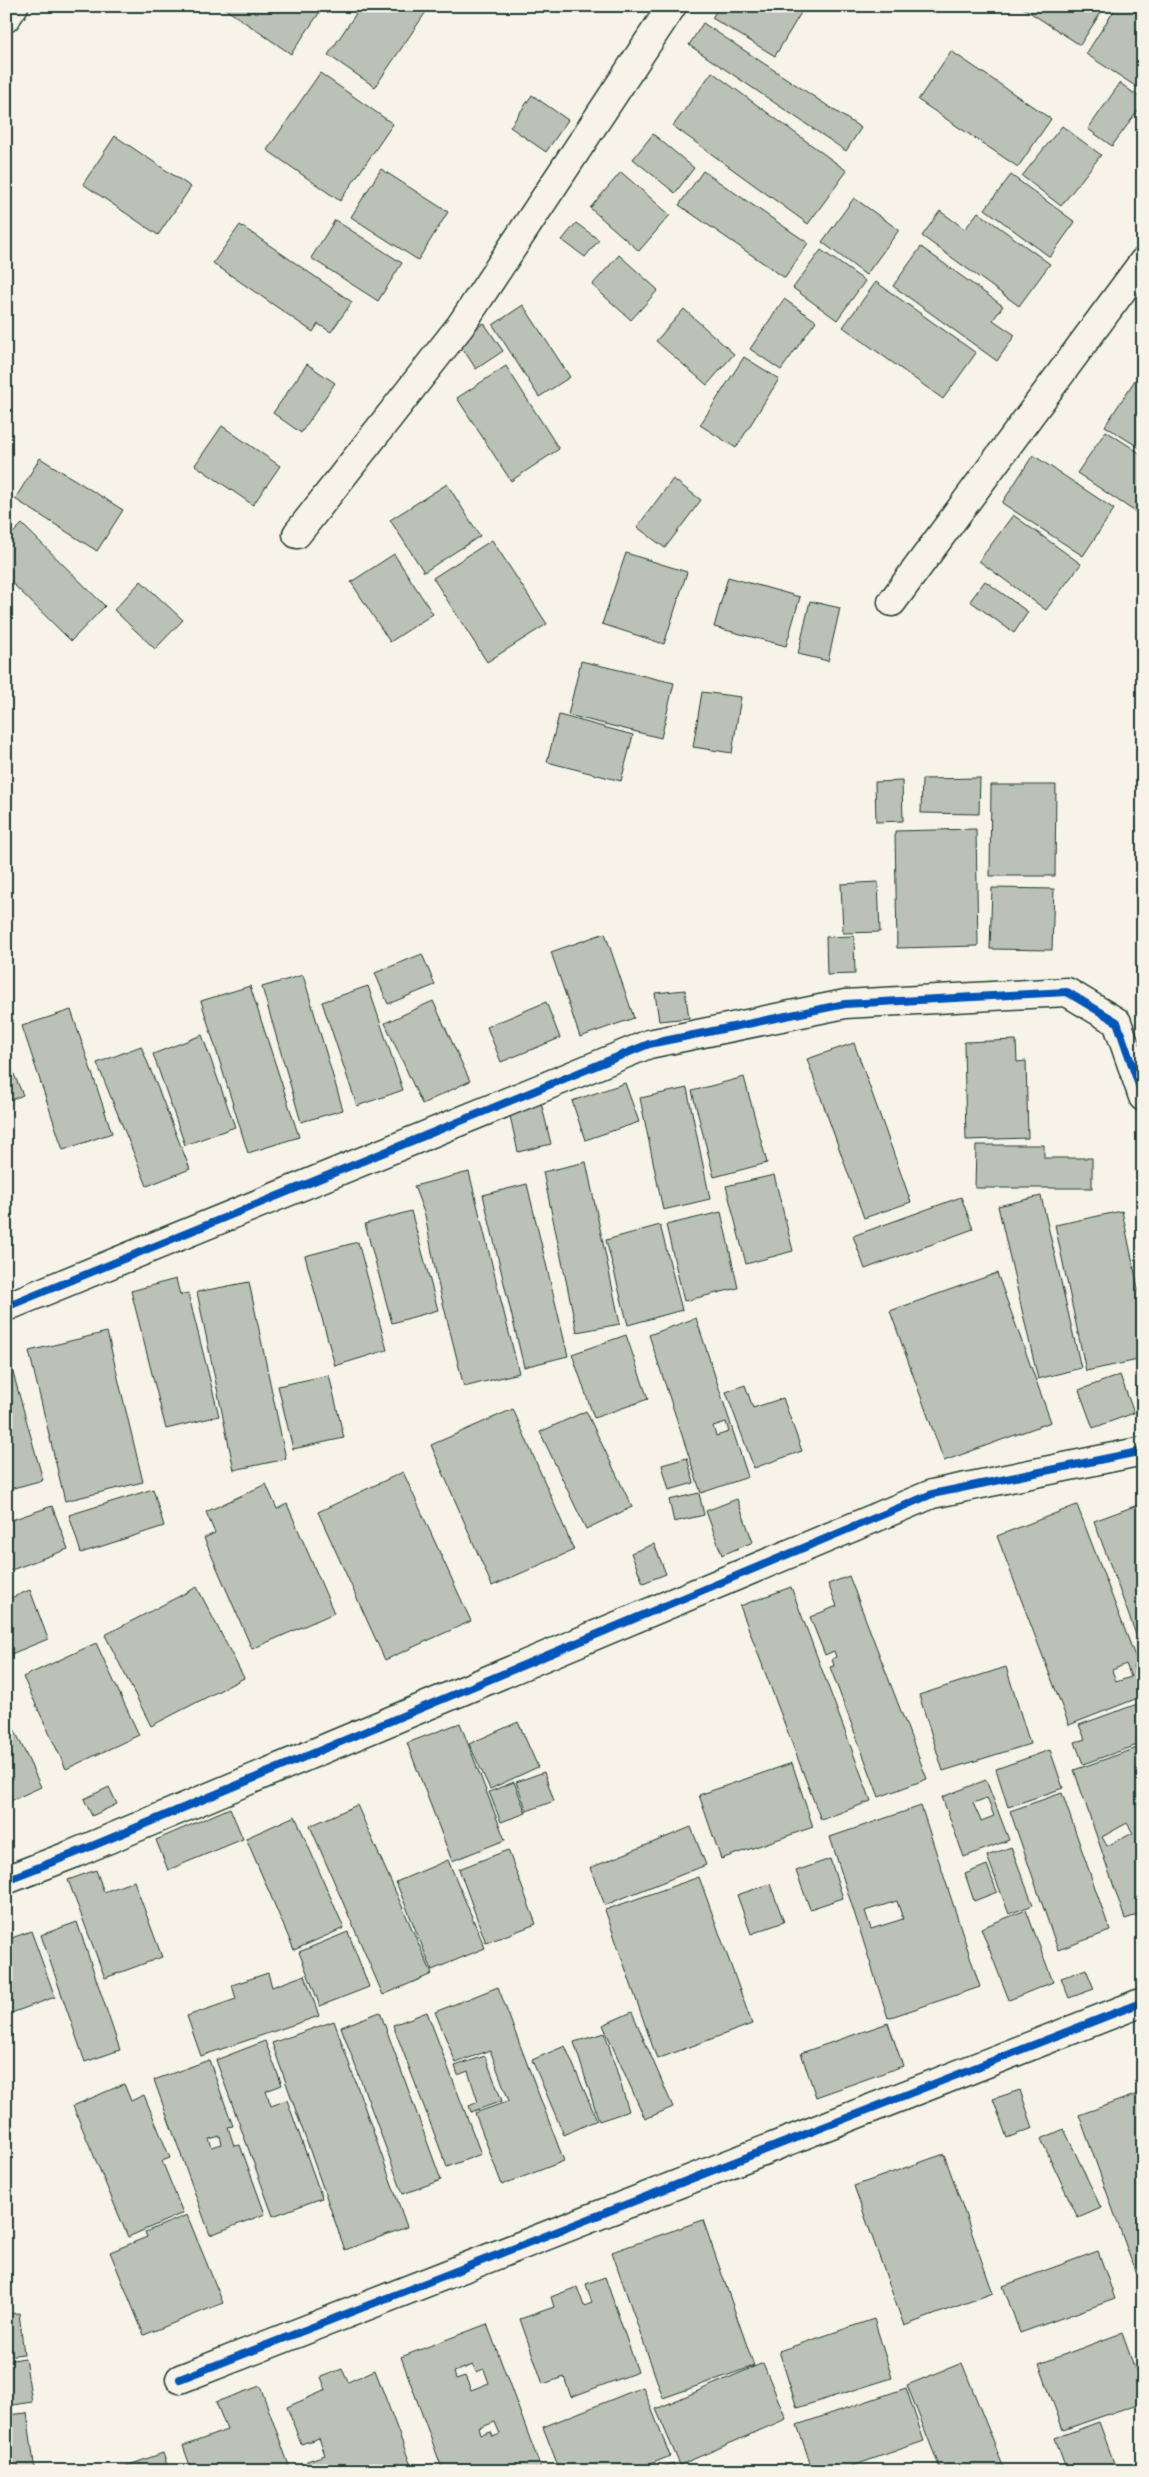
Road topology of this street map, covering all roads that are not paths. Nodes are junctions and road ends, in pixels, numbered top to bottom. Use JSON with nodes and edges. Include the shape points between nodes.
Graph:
{"nodes":[{"id":1,"x":14,"y":6,"type":"edge"},
{"id":2,"x":672,"y":6,"type":"edge"},
{"id":3,"x":6,"y":18,"type":"edge"},
{"id":4,"x":1143,"y":262,"type":"edge"},
{"id":5,"x":297,"y":534,"type":"dead end"},
{"id":6,"x":892,"y":602,"type":"dead end"},
{"id":7,"x":1143,"y":1098,"type":"edge"},
{"id":8,"x":6,"y":1307,"type":"edge"},
{"id":9,"x":1143,"y":1451,"type":"edge"},
{"id":10,"x":6,"y":1880,"type":"edge"},
{"id":11,"x":1143,"y":2002,"type":"edge"},
{"id":12,"x":180,"y":2379,"type":"dead end"}],
"edges":[{"from":1,"to":3,"type":"street"},
{"from":2,"to":5,"type":"street","via":[[461,325]]},
{"from":4,"to":6,"type":"street"},
{"from":7,"to":8,"type":"street","via":[[1116,1022],[1067,992],[845,1004],[649,1044]]},
{"from":9,"to":10,"type":"street","via":[[932,1494]]},
{"from":11,"to":12,"type":"street"}]}
